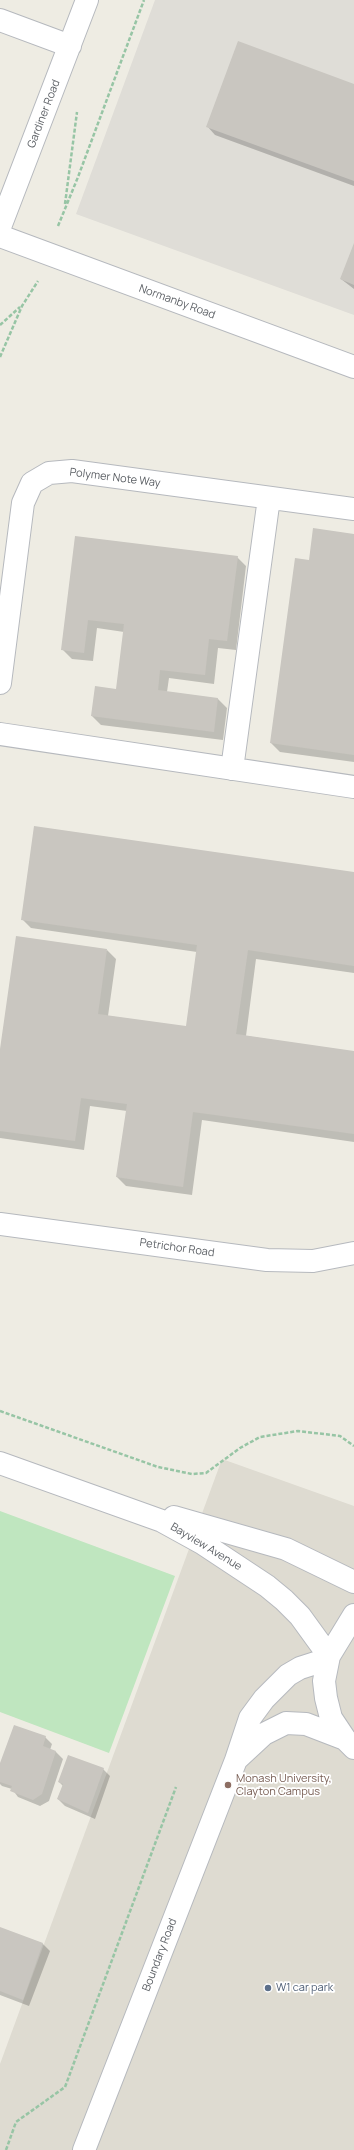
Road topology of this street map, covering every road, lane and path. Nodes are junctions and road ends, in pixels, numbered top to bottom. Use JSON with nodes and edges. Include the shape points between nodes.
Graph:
{"nodes":[{"id":1,"x":87,"y":0,"type":"edge"},
{"id":2,"x":144,"y":0,"type":"edge"},
{"id":3,"x":0,"y":20,"type":"edge"},
{"id":4,"x":70,"y":46,"type":"junction"},
{"id":5,"x":78,"y":107,"type":"dead end"},
{"id":6,"x":0,"y":227,"type":"edge"},
{"id":7,"x":0,"y":236,"type":"edge"},
{"id":8,"x":0,"y":325,"type":"edge"},
{"id":9,"x":0,"y":357,"type":"edge"},
{"id":10,"x":354,"y":367,"type":"edge"},
{"id":11,"x":269,"y":498,"type":"junction"},
{"id":12,"x":354,"y":509,"type":"edge"},
{"id":13,"x":0,"y":683,"type":"edge"},
{"id":14,"x":0,"y":734,"type":"edge"},
{"id":15,"x":232,"y":768,"type":"junction"},
{"id":16,"x":354,"y":786,"type":"edge"},
{"id":17,"x":0,"y":1224,"type":"edge"},
{"id":18,"x":354,"y":1253,"type":"edge"},
{"id":19,"x":0,"y":1411,"type":"edge"},
{"id":20,"x":354,"y":1446,"type":"edge"},
{"id":21,"x":0,"y":1463,"type":"edge"},
{"id":22,"x":54,"y":1481,"type":"junction"},
{"id":23,"x":354,"y":1582,"type":"edge"},
{"id":24,"x":354,"y":1615,"type":"edge"},
{"id":25,"x":329,"y":1658,"type":"junction"},
{"id":26,"x":349,"y":1744,"type":"edge"},
{"id":27,"x":236,"y":1760,"type":"junction"},
{"id":28,"x":176,"y":1787,"type":"dead end"},
{"id":29,"x":6,"y":2150,"type":"edge"},
{"id":30,"x":84,"y":2150,"type":"edge"}],
"edges":[{"from":1,"to":4,"type":"street","name":"Gardiner Road"},
{"from":2,"to":5,"type":"path","via":[[65,206]]},
{"from":3,"to":4,"type":"street"},
{"from":4,"to":6,"type":"street","name":"Gardiner Road"},
{"from":7,"to":10,"type":"street","name":"Normanby Road"},
{"from":8,"to":9,"type":"path","via":[[22,306]]},
{"from":11,"to":12,"type":"street","name":"Polymer Note Way"},
{"from":11,"to":13,"type":"street","name":"Polymer Note Way","via":[[72,471],[49,473],[32,484],[23,503]]},
{"from":11,"to":15,"type":"street"},
{"from":14,"to":15,"type":"street"},
{"from":15,"to":16,"type":"street"},
{"from":17,"to":18,"type":"street","name":"Petrichor Road","via":[[267,1260],[313,1261]]},
{"from":19,"to":20,"type":"path","via":[[158,1467],[192,1474],[206,1474],[240,1448],[260,1437],[298,1431],[340,1436]]},
{"from":21,"to":22,"type":"street","name":"Bayview Avenue"},
{"from":22,"to":23,"type":"street","name":"Bayview Avenue","via":[[286,1549]]},
{"from":22,"to":25,"type":"street","name":"Bayview Avenue","via":[[162,1521],[202,1543],[284,1600],[300,1616]]},
{"from":24,"to":25,"type":"street"},
{"from":25,"to":26,"type":"street","via":[[324,1681],[326,1698],[331,1718]]},
{"from":25,"to":27,"type":"street","name":"Boundary Road","via":[[294,1671],[264,1699],[250,1718]]},
{"from":26,"to":27,"type":"street","name":"Boundary Road","via":[[306,1724],[286,1723],[264,1734]]},
{"from":27,"to":30,"type":"street","name":"Boundary Road"},
{"from":28,"to":29,"type":"path","via":[[65,2087],[16,2122]]}]}
